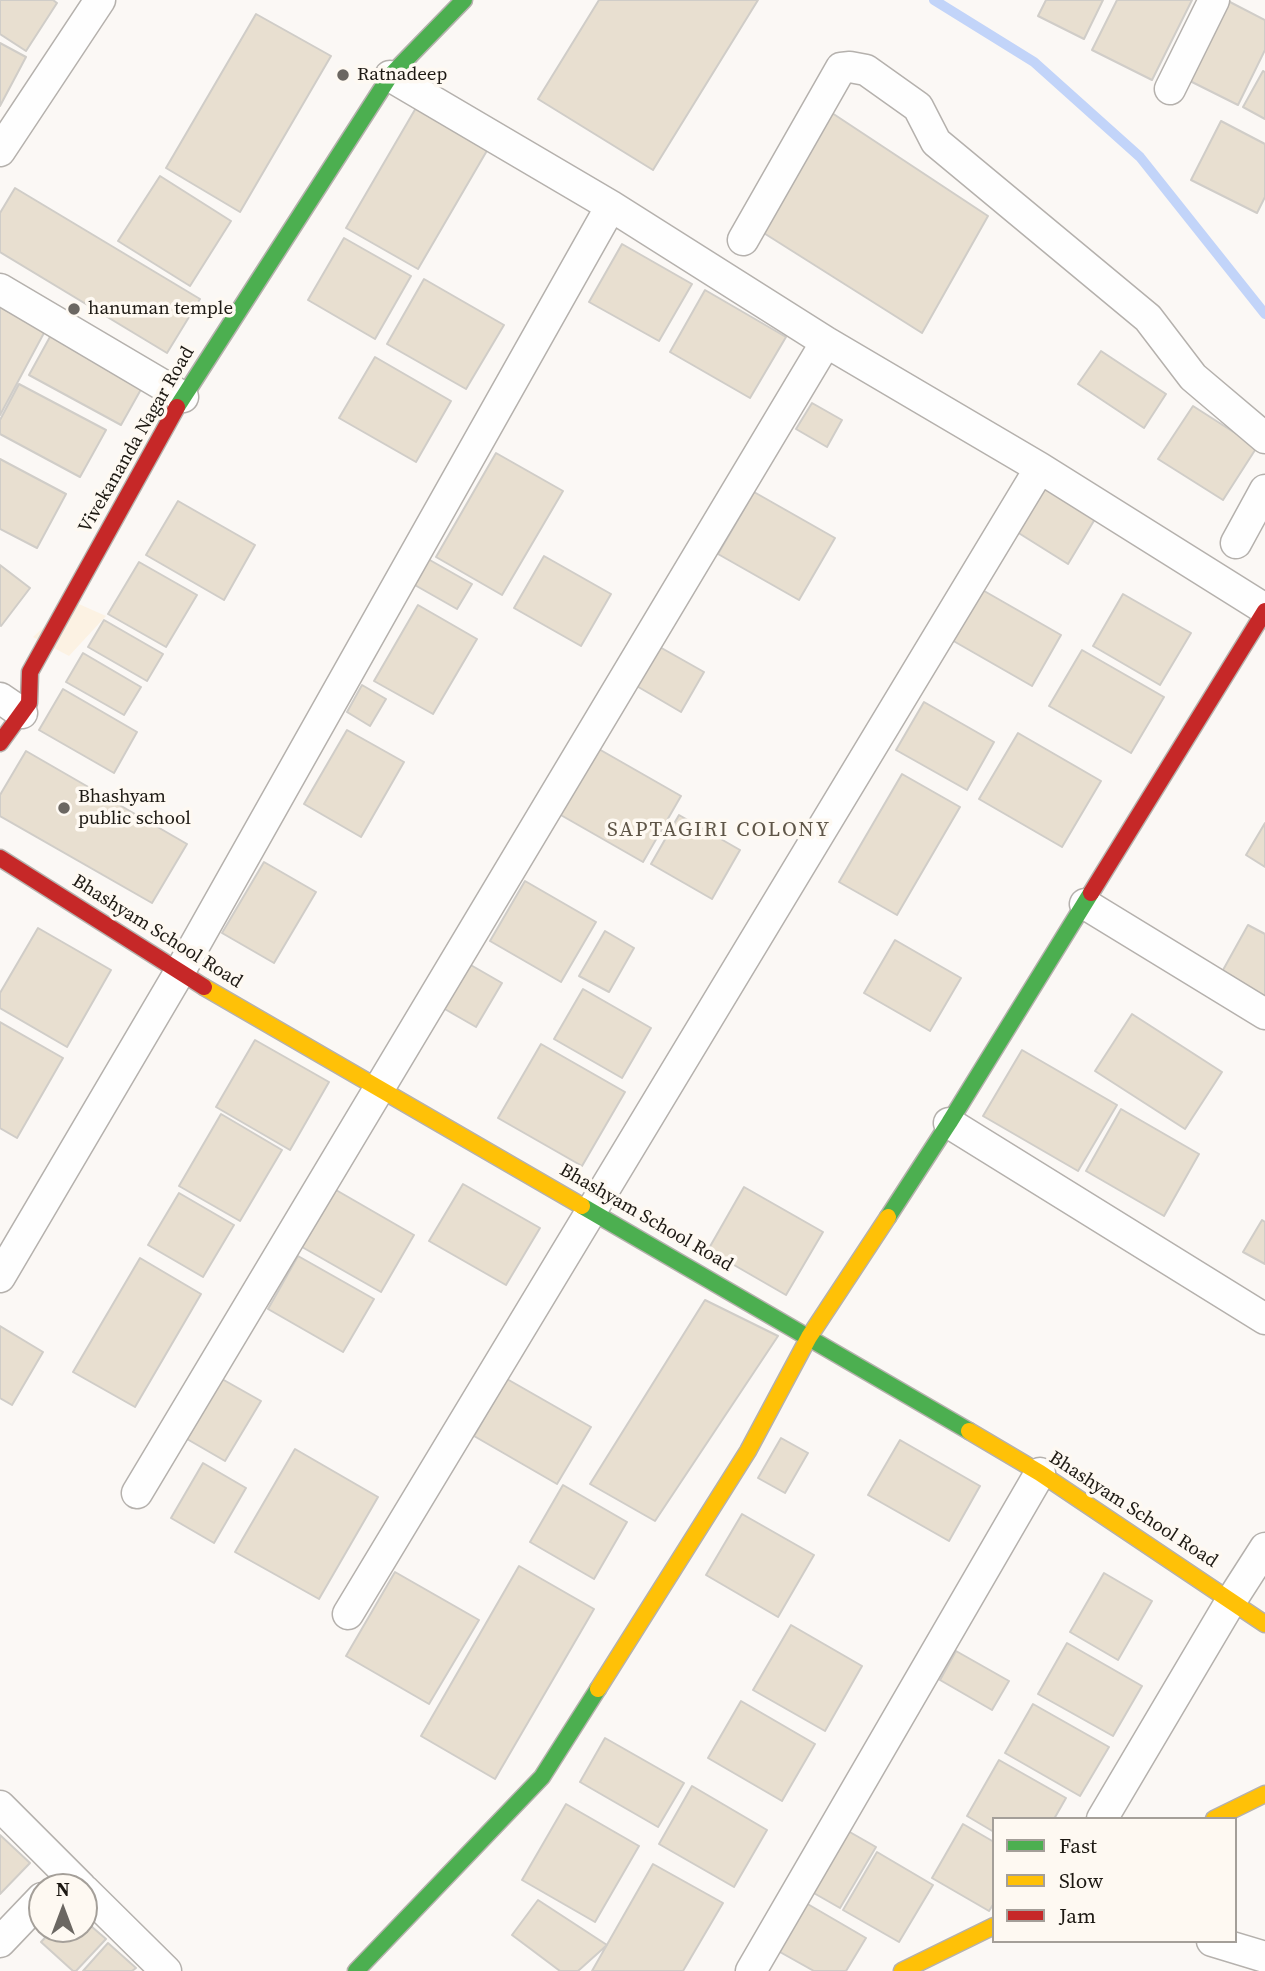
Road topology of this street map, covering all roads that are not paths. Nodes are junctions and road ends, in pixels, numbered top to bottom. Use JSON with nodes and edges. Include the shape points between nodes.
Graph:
{"nodes":[{"id":1,"x":100,"y":0,"type":"edge"},
{"id":2,"x":464,"y":0,"type":"edge"},
{"id":3,"x":1214,"y":0,"type":"edge"},
{"id":4,"x":390,"y":75,"type":"junction"},
{"id":5,"x":1170,"y":89,"type":"dead end"},
{"id":6,"x":0,"y":150,"type":"edge"},
{"id":7,"x":611,"y":206,"type":"junction"},
{"id":8,"x":743,"y":240,"type":"dead end"},
{"id":9,"x":0,"y":289,"type":"edge"},
{"id":10,"x":826,"y":342,"type":"junction"},
{"id":11,"x":183,"y":397,"type":"junction"},
{"id":12,"x":1265,"y":438,"type":"edge"},
{"id":13,"x":1040,"y":468,"type":"junction"},
{"id":14,"x":1263,"y":500,"type":"edge"},
{"id":15,"x":1236,"y":543,"type":"dead end"},
{"id":16,"x":1265,"y":610,"type":"edge"},
{"id":17,"x":11,"y":705,"type":"edge"},
{"id":18,"x":0,"y":743,"type":"edge"},
{"id":19,"x":0,"y":858,"type":"edge"},
{"id":20,"x":1084,"y":904,"type":"junction"},
{"id":21,"x":179,"y":973,"type":"junction"},
{"id":22,"x":1265,"y":1014,"type":"edge"},
{"id":23,"x":379,"y":1088,"type":"junction"},
{"id":24,"x":949,"y":1123,"type":"junction"},
{"id":25,"x":591,"y":1211,"type":"junction"},
{"id":26,"x":0,"y":1277,"type":"edge"},
{"id":27,"x":1265,"y":1319,"type":"edge"},
{"id":28,"x":809,"y":1337,"type":"junction"},
{"id":29,"x":1040,"y":1474,"type":"junction"},
{"id":30,"x":137,"y":1493,"type":"dead end"},
{"id":31,"x":1265,"y":1548,"type":"edge"},
{"id":32,"x":1231,"y":1601,"type":"junction"},
{"id":33,"x":348,"y":1614,"type":"dead end"},
{"id":34,"x":1265,"y":1624,"type":"edge"},
{"id":35,"x":1265,"y":1794,"type":"edge"},
{"id":36,"x":0,"y":1806,"type":"edge"},
{"id":37,"x":1103,"y":1817,"type":"edge"},
{"id":38,"x":1218,"y":1817,"type":"edge"},
{"id":39,"x":61,"y":1873,"type":"edge"},
{"id":40,"x":98,"y":1909,"type":"edge"},
{"id":41,"x":28,"y":1913,"type":"edge"},
{"id":42,"x":992,"y":1927,"type":"edge"},
{"id":43,"x":0,"y":1942,"type":"edge"},
{"id":44,"x":1219,"y":1943,"type":"edge"},
{"id":45,"x":1265,"y":1957,"type":"edge"},
{"id":46,"x":166,"y":1971,"type":"edge"},
{"id":47,"x":356,"y":1971,"type":"edge"},
{"id":48,"x":751,"y":1971,"type":"edge"},
{"id":49,"x":902,"y":1971,"type":"edge"}],
"edges":[{"from":1,"to":6,"type":"street"},
{"from":2,"to":4,"type":"street","name":"Vivekananda Nagar Road"},
{"from":3,"to":5,"type":"street"},
{"from":4,"to":7,"type":"street"},
{"from":4,"to":11,"type":"street","name":"Vivekananda Nagar Road"},
{"from":7,"to":10,"type":"street"},
{"from":7,"to":21,"type":"street"},
{"from":8,"to":12,"type":"street","via":[[841,68],[866,70],[918,107],[936,142],[1148,318],[1193,377]]},
{"from":9,"to":11,"type":"street"},
{"from":10,"to":13,"type":"street"},
{"from":10,"to":23,"type":"street"},
{"from":11,"to":17,"type":"street","name":"Vivekananda Nagar Road","via":[[23,672],[29,703]]},
{"from":13,"to":16,"type":"street"},
{"from":13,"to":25,"type":"street"},
{"from":14,"to":15,"type":"street"},
{"from":16,"to":20,"type":"street"},
{"from":17,"to":18,"type":"street","name":"Vivekananda Nagar Road"},
{"from":19,"to":21,"type":"street","name":"Bhashyam School Road"},
{"from":20,"to":22,"type":"street"},
{"from":20,"to":24,"type":"street"},
{"from":21,"to":23,"type":"street","name":"Bhashyam School Road"},
{"from":21,"to":26,"type":"street"},
{"from":23,"to":25,"type":"street","name":"Bhashyam School Road"},
{"from":23,"to":30,"type":"street"},
{"from":24,"to":27,"type":"street"},
{"from":24,"to":28,"type":"street"},
{"from":25,"to":28,"type":"street","name":"Bhashyam School Road"},
{"from":25,"to":33,"type":"street"},
{"from":28,"to":29,"type":"street","name":"Bhashyam School Road"},
{"from":28,"to":47,"type":"street","via":[[748,1451],[542,1777]]},
{"from":29,"to":32,"type":"street","name":"Bhashyam School Road"},
{"from":29,"to":48,"type":"street"},
{"from":31,"to":32,"type":"street"},
{"from":32,"to":34,"type":"street","name":"Bhashyam School Road"},
{"from":32,"to":37,"type":"street"},
{"from":35,"to":38,"type":"street"},
{"from":36,"to":39,"type":"street"},
{"from":40,"to":46,"type":"street"},
{"from":41,"to":43,"type":"street"},
{"from":42,"to":49,"type":"street"},
{"from":44,"to":45,"type":"street"}]}
